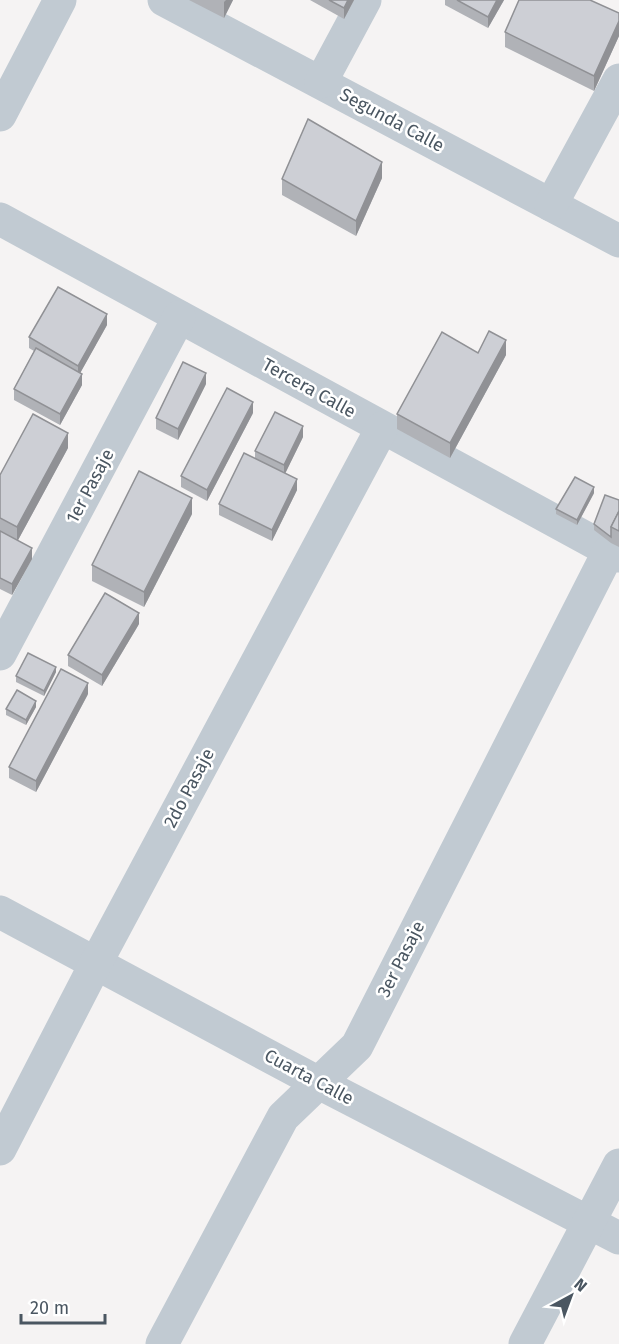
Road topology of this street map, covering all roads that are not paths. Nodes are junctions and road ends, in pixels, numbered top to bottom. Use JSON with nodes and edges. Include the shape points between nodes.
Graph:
{"nodes":[{"id":1,"x":60,"y":0,"type":"edge"},
{"id":2,"x":164,"y":0,"type":"edge"},
{"id":3,"x":365,"y":0,"type":"edge"},
{"id":4,"x":619,"y":80,"type":"edge"},
{"id":5,"x":321,"y":82,"type":"junction"},
{"id":6,"x":0,"y":115,"type":"edge"},
{"id":7,"x":551,"y":205,"type":"junction"},
{"id":8,"x":0,"y":219,"type":"edge"},
{"id":9,"x":619,"y":241,"type":"edge"},
{"id":10,"x":179,"y":317,"type":"junction"},
{"id":11,"x":382,"y":428,"type":"junction"},
{"id":12,"x":614,"y":553,"type":"edge"},
{"id":13,"x":0,"y":654,"type":"edge"},
{"id":14,"x":0,"y":912,"type":"edge"},
{"id":15,"x":96,"y":963,"type":"junction"},
{"id":16,"x":319,"y":1083,"type":"junction"},
{"id":17,"x":0,"y":1149,"type":"edge"},
{"id":18,"x":619,"y":1165,"type":"edge"},
{"id":19,"x":588,"y":1222,"type":"junction"},
{"id":20,"x":619,"y":1238,"type":"edge"},
{"id":21,"x":162,"y":1344,"type":"edge"},
{"id":22,"x":525,"y":1344,"type":"edge"}],
"edges":[{"from":1,"to":6,"type":"street"},
{"from":2,"to":5,"type":"street","name":"Segunda Calle"},
{"from":3,"to":5,"type":"street"},
{"from":4,"to":7,"type":"street"},
{"from":5,"to":7,"type":"street","name":"Segunda Calle"},
{"from":7,"to":9,"type":"street","name":"Segunda Calle"},
{"from":8,"to":10,"type":"street","name":"Tercera Calle"},
{"from":10,"to":11,"type":"street","name":"Tercera Calle"},
{"from":10,"to":13,"type":"street","name":"1er Pasaje"},
{"from":11,"to":12,"type":"street","name":"Tercera Calle"},
{"from":11,"to":15,"type":"street","name":"2do Pasaje"},
{"from":12,"to":16,"type":"street","name":"3er Pasaje","via":[[357,1046]]},
{"from":14,"to":15,"type":"street","name":"Cuarta Calle"},
{"from":15,"to":16,"type":"street","name":"Cuarta Calle"},
{"from":15,"to":17,"type":"street","name":"2do Pasaje"},
{"from":16,"to":19,"type":"street","name":"Cuarta Calle"},
{"from":16,"to":21,"type":"street","name":"3er Pasaje","via":[[283,1117]]},
{"from":18,"to":19,"type":"street"},
{"from":19,"to":20,"type":"street","name":"Cuarta Calle"},
{"from":19,"to":22,"type":"street"}]}
